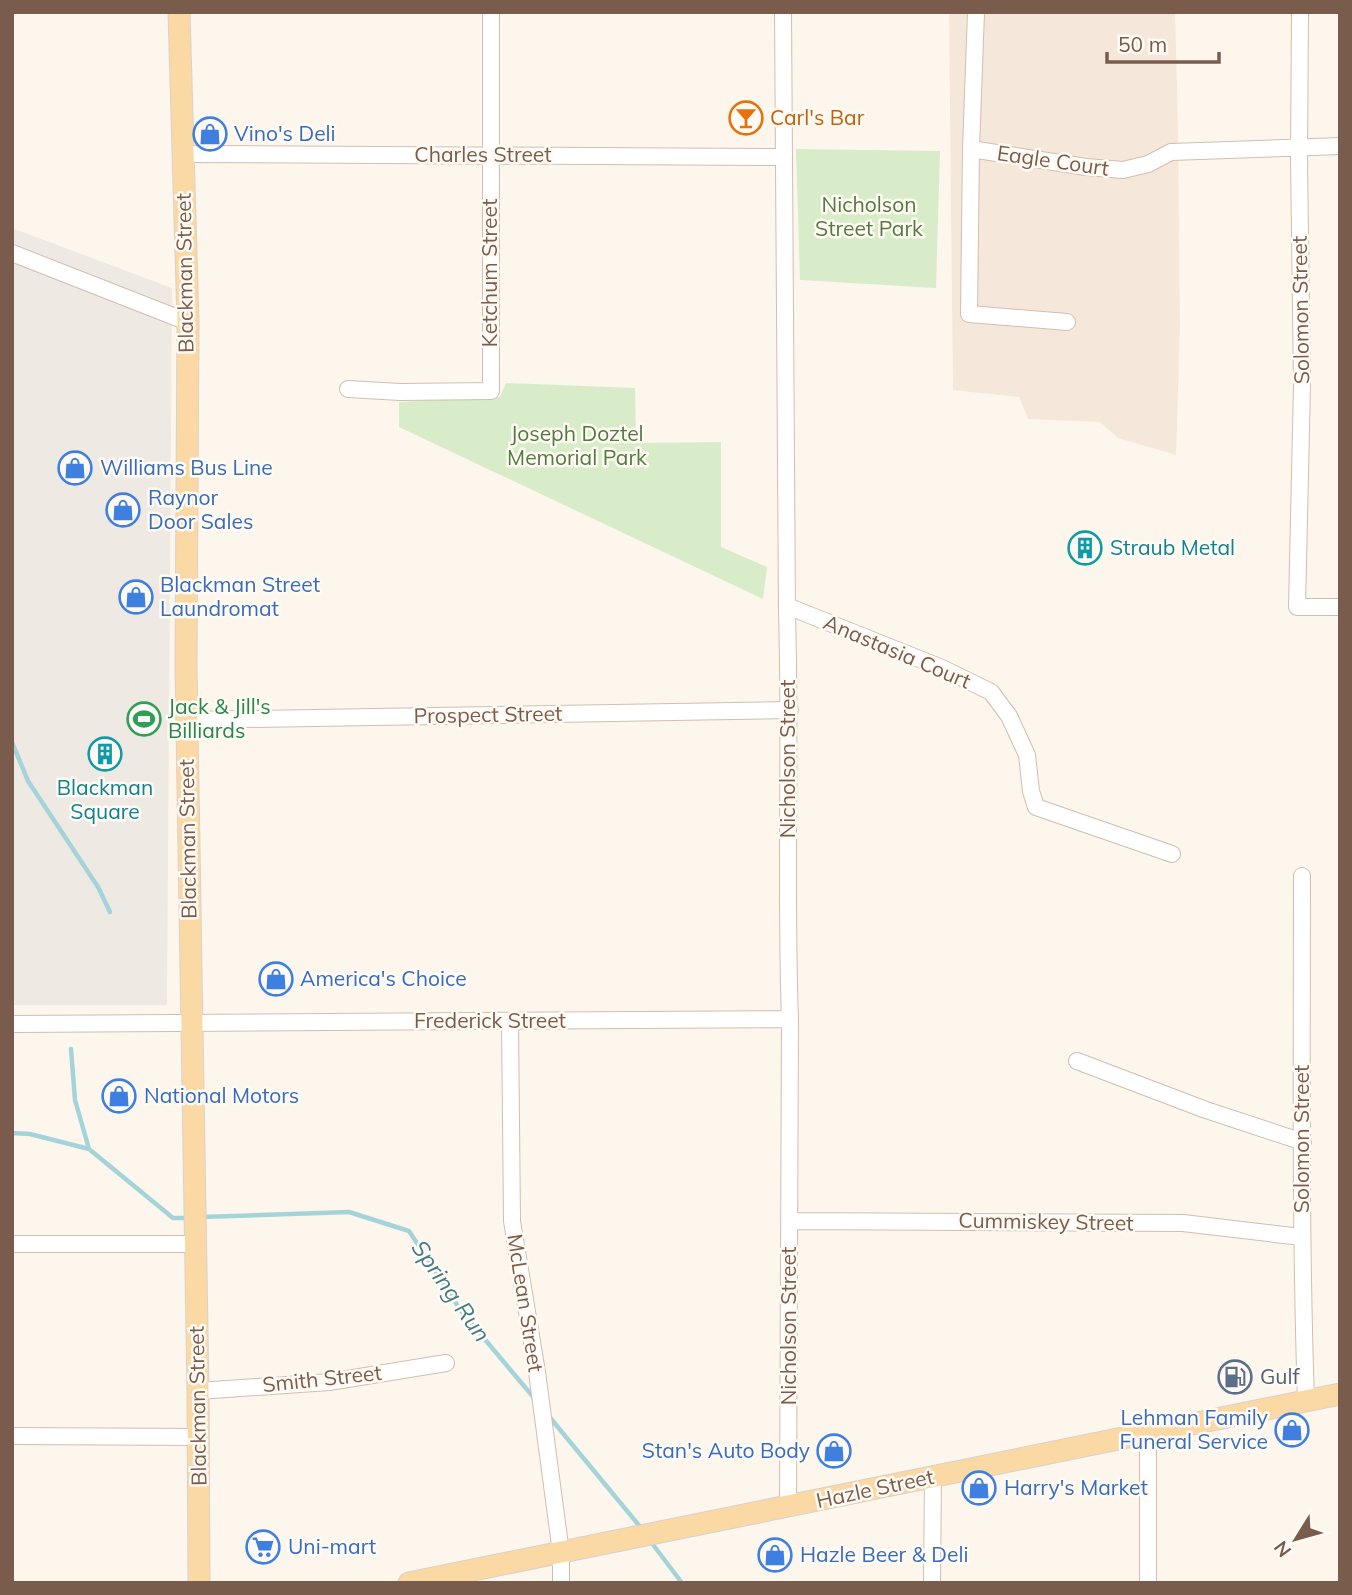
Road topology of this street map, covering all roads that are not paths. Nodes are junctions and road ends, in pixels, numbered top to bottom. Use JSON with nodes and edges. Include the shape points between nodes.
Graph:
{"nodes":[{"id":1,"x":179,"y":12,"type":"edge"},
{"id":2,"x":491,"y":12,"type":"edge"},
{"id":3,"x":783,"y":12,"type":"edge"},
{"id":4,"x":976,"y":12,"type":"edge"},
{"id":5,"x":1300,"y":12,"type":"edge"},
{"id":6,"x":1299,"y":146,"type":"junction"},
{"id":7,"x":1340,"y":146,"type":"edge"},
{"id":8,"x":971,"y":149,"type":"junction"},
{"id":9,"x":183,"y":154,"type":"junction"},
{"id":10,"x":490,"y":155,"type":"junction"},
{"id":11,"x":784,"y":157,"type":"junction"},
{"id":12,"x":12,"y":253,"type":"edge"},
{"id":13,"x":188,"y":321,"type":"junction"},
{"id":14,"x":1068,"y":322,"type":"dead end"},
{"id":15,"x":348,"y":389,"type":"dead end"},
{"id":16,"x":787,"y":606,"type":"junction"},
{"id":17,"x":1340,"y":607,"type":"edge"},
{"id":18,"x":790,"y":710,"type":"junction"},
{"id":19,"x":187,"y":720,"type":"junction"},
{"id":20,"x":1172,"y":854,"type":"dead end"},
{"id":21,"x":1301,"y":876,"type":"dead end"},
{"id":22,"x":790,"y":1019,"type":"junction"},
{"id":23,"x":510,"y":1021,"type":"junction"},
{"id":24,"x":191,"y":1023,"type":"junction"},
{"id":25,"x":12,"y":1024,"type":"edge"},
{"id":26,"x":1077,"y":1061,"type":"dead end"},
{"id":27,"x":1303,"y":1142,"type":"junction"},
{"id":28,"x":790,"y":1221,"type":"junction"},
{"id":29,"x":195,"y":1226,"type":"junction"},
{"id":30,"x":1301,"y":1237,"type":"junction"},
{"id":31,"x":12,"y":1244,"type":"edge"},
{"id":32,"x":446,"y":1363,"type":"dead end"},
{"id":33,"x":198,"y":1391,"type":"junction"},
{"id":34,"x":1340,"y":1394,"type":"edge"},
{"id":35,"x":1306,"y":1401,"type":"junction"},
{"id":36,"x":1147,"y":1431,"type":"junction"},
{"id":37,"x":12,"y":1436,"type":"edge"},
{"id":38,"x":198,"y":1437,"type":"junction"},
{"id":39,"x":933,"y":1477,"type":"junction"},
{"id":40,"x":788,"y":1507,"type":"junction"},
{"id":41,"x":561,"y":1553,"type":"junction"},
{"id":42,"x":199,"y":1583,"type":"edge"},
{"id":43,"x":409,"y":1583,"type":"edge"},
{"id":44,"x":561,"y":1583,"type":"edge"},
{"id":45,"x":932,"y":1583,"type":"edge"},
{"id":46,"x":1148,"y":1583,"type":"edge"}],
"edges":[{"from":1,"to":9,"type":"main road","name":"Blackman Street"},
{"from":2,"to":10,"type":"street","name":"Ketchum Street"},
{"from":3,"to":11,"type":"street","name":"Nicholson Street"},
{"from":4,"to":8,"type":"street","name":"Eagle Court"},
{"from":5,"to":6,"type":"street","name":"Solomon Street"},
{"from":6,"to":7,"type":"street"},
{"from":6,"to":8,"type":"street","name":"Eagle Court","via":[[1171,152],[1123,170]]},
{"from":6,"to":17,"type":"street","name":"Solomon Street","via":[[1302,385],[1297,607]]},
{"from":8,"to":14,"type":"street","name":"Eagle Court","via":[[970,314]]},
{"from":9,"to":10,"type":"street","name":"Charles Street"},
{"from":9,"to":13,"type":"main road","name":"Blackman Street"},
{"from":10,"to":11,"type":"street","name":"Charles Street"},
{"from":10,"to":15,"type":"street","name":"Ketchum Street","via":[[491,391]]},
{"from":11,"to":16,"type":"street","name":"Nicholson Street"},
{"from":12,"to":13,"type":"street"},
{"from":13,"to":19,"type":"main road","name":"Blackman Street"},
{"from":16,"to":18,"type":"street","name":"Nicholson Street"},
{"from":16,"to":20,"type":"street","name":"Anastasia Court","via":[[991,692],[1009,716],[1027,755],[1036,807]]},
{"from":18,"to":19,"type":"street","name":"Prospect Street"},
{"from":18,"to":22,"type":"street","name":"Nicholson Street"},
{"from":19,"to":24,"type":"main road","name":"Blackman Street"},
{"from":21,"to":27,"type":"street","name":"Solomon Street"},
{"from":22,"to":23,"type":"street","name":"Frederick Street"},
{"from":22,"to":28,"type":"street","name":"Nicholson Street"},
{"from":23,"to":24,"type":"street","name":"Frederick Street"},
{"from":23,"to":41,"type":"street","name":"McLean Street","via":[[512,1221]]},
{"from":24,"to":25,"type":"street","name":"Frederick Street"},
{"from":24,"to":29,"type":"main road","name":"Blackman Street"},
{"from":26,"to":27,"type":"street"},
{"from":27,"to":30,"type":"street","name":"Solomon Street"},
{"from":28,"to":30,"type":"street","name":"Cummiskey Street","via":[[1183,1223]]},
{"from":28,"to":40,"type":"street","name":"Nicholson Street"},
{"from":29,"to":31,"type":"street"},
{"from":29,"to":33,"type":"main road","name":"Blackman Street"},
{"from":30,"to":35,"type":"street","name":"Solomon Street"},
{"from":32,"to":33,"type":"street","name":"Smith Street","via":[[329,1382]]},
{"from":33,"to":38,"type":"main road","name":"Blackman Street"},
{"from":34,"to":35,"type":"main road","name":"Hazle Street"},
{"from":35,"to":36,"type":"main road","name":"Hazle Street"},
{"from":36,"to":39,"type":"main road","name":"Hazle Street"},
{"from":36,"to":46,"type":"street"},
{"from":37,"to":38,"type":"street"},
{"from":38,"to":42,"type":"main road","name":"Blackman Street"},
{"from":39,"to":40,"type":"main road","name":"Hazle Street"},
{"from":39,"to":45,"type":"street"},
{"from":40,"to":41,"type":"main road","name":"Hazle Street"},
{"from":41,"to":43,"type":"main road","name":"Hazle Street"},
{"from":41,"to":44,"type":"street","name":"McLean Street"}]}
